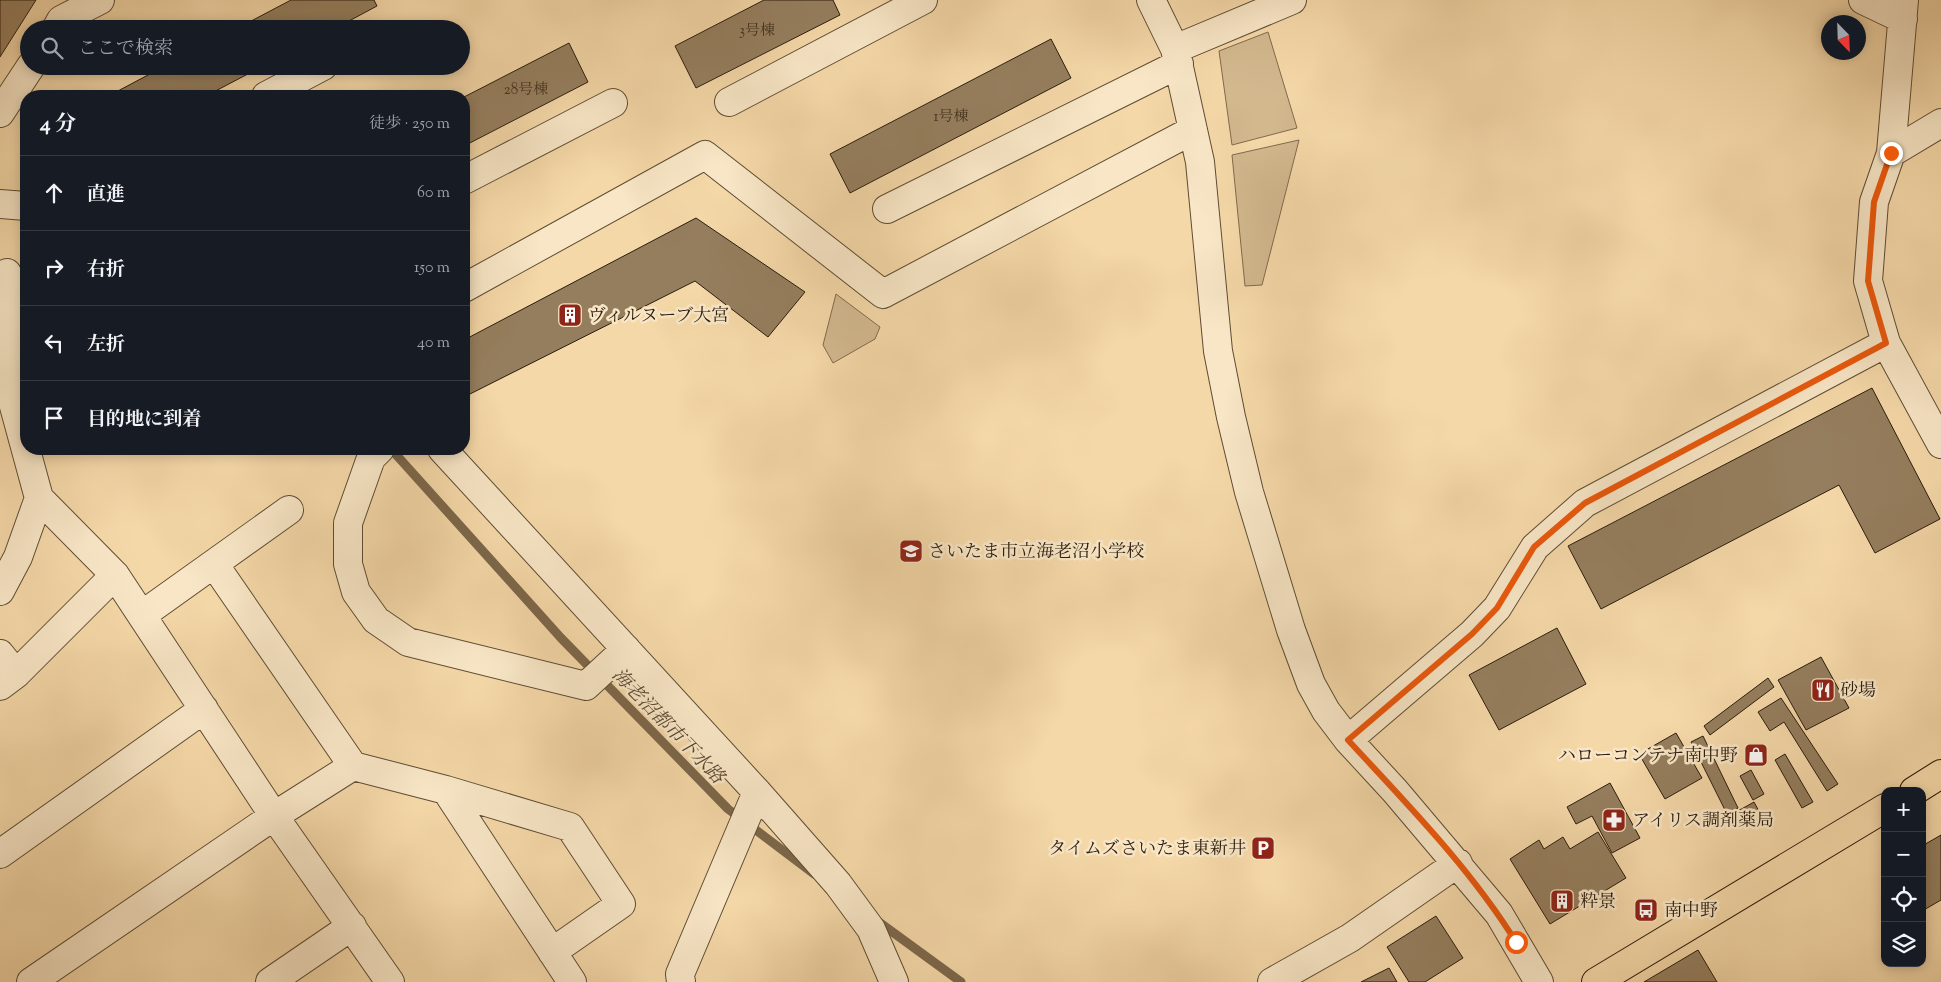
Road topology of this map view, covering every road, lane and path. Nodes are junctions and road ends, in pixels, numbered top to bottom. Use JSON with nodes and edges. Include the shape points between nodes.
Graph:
{"nodes":[{"id":1,"x":100,"y":0,"type":"edge"},
{"id":2,"x":923,"y":0,"type":"edge"},
{"id":3,"x":1151,"y":0,"type":"edge"},
{"id":4,"x":1292,"y":0,"type":"edge"},
{"id":5,"x":1864,"y":0,"type":"edge"},
{"id":6,"x":1903,"y":9,"type":"edge"},
{"id":7,"x":61,"y":20,"type":"edge"},
{"id":8,"x":1177,"y":56,"type":"junction"},
{"id":9,"x":25,"y":75,"type":"edge"},
{"id":10,"x":306,"y":75,"type":"edge"},
{"id":11,"x":277,"y":90,"type":"edge"},
{"id":12,"x":729,"y":102,"type":"dead end"},
{"id":13,"x":613,"y":103,"type":"dead end"},
{"id":14,"x":0,"y":113,"type":"edge"},
{"id":15,"x":1941,"y":123,"type":"edge"},
{"id":16,"x":1193,"y":130,"type":"junction"},
{"id":17,"x":1891,"y":153,"type":"junction"},
{"id":18,"x":470,"y":177,"type":"edge"},
{"id":19,"x":0,"y":204,"type":"edge"},
{"id":20,"x":20,"y":206,"type":"edge"},
{"id":21,"x":887,"y":209,"type":"dead end"},
{"id":22,"x":11,"y":273,"type":"edge"},
{"id":23,"x":470,"y":285,"type":"edge"},
{"id":24,"x":1886,"y":343,"type":"junction"},
{"id":25,"x":1941,"y":444,"type":"edge"},
{"id":26,"x":17,"y":445,"type":"edge"},
{"id":27,"x":21,"y":455,"type":"edge"},
{"id":28,"x":374,"y":455,"type":"edge"},
{"id":29,"x":448,"y":455,"type":"edge"},
{"id":30,"x":39,"y":498,"type":"junction"},
{"id":31,"x":289,"y":510,"type":"dead end"},
{"id":32,"x":214,"y":564,"type":"junction"},
{"id":33,"x":115,"y":575,"type":"junction"},
{"id":34,"x":0,"y":591,"type":"edge"},
{"id":35,"x":142,"y":615,"type":"junction"},
{"id":36,"x":626,"y":649,"type":"junction"},
{"id":37,"x":5,"y":671,"type":"edge"},
{"id":38,"x":204,"y":709,"type":"junction"},
{"id":39,"x":1348,"y":740,"type":"junction"},
{"id":40,"x":353,"y":766,"type":"junction"},
{"id":41,"x":1941,"y":774,"type":"edge"},
{"id":42,"x":1920,"y":787,"type":"edge"},
{"id":43,"x":446,"y":790,"type":"junction"},
{"id":44,"x":757,"y":792,"type":"junction"},
{"id":45,"x":1881,"y":810,"type":"edge"},
{"id":46,"x":274,"y":816,"type":"junction"},
{"id":47,"x":0,"y":854,"type":"edge"},
{"id":48,"x":1458,"y":863,"type":"junction"},
{"id":49,"x":352,"y":926,"type":"junction"},
{"id":50,"x":552,"y":952,"type":"junction"},
{"id":51,"x":31,"y":982,"type":"edge"},
{"id":52,"x":270,"y":982,"type":"edge"},
{"id":53,"x":390,"y":982,"type":"edge"},
{"id":54,"x":572,"y":982,"type":"edge"},
{"id":55,"x":681,"y":982,"type":"edge"},
{"id":56,"x":894,"y":982,"type":"edge"},
{"id":57,"x":1272,"y":982,"type":"edge"},
{"id":58,"x":1539,"y":982,"type":"edge"},
{"id":59,"x":1596,"y":982,"type":"edge"}],
"edges":[{"from":1,"to":7,"type":"street"},
{"from":2,"to":12,"type":"street"},
{"from":3,"to":8,"type":"street"},
{"from":4,"to":8,"type":"street"},
{"from":5,"to":6,"type":"street"},
{"from":6,"to":17,"type":"street"},
{"from":8,"to":16,"type":"street"},
{"from":8,"to":21,"type":"street"},
{"from":9,"to":14,"type":"street"},
{"from":10,"to":11,"type":"street"},
{"from":13,"to":18,"type":"street"},
{"from":15,"to":17,"type":"street"},
{"from":16,"to":23,"type":"street","via":[[883,294],[705,155]]},
{"from":16,"to":39,"type":"street","via":[[1200,162],[1218,351],[1235,436],[1291,630],[1312,684],[1326,711]]},
{"from":17,"to":24,"type":"street","via":[[1874,202],[1868,281]]},
{"from":19,"to":20,"type":"street"},
{"from":22,"to":26,"type":"street","via":[[6,377]]},
{"from":24,"to":25,"type":"street"},
{"from":24,"to":39,"type":"street","via":[[1585,503],[1534,547],[1497,608],[1472,634]]},
{"from":27,"to":30,"type":"street"},
{"from":28,"to":36,"type":"street","via":[[348,524],[348,564],[356,592],[376,620],[408,642],[586,686]]},
{"from":29,"to":36,"type":"street"},
{"from":30,"to":33,"type":"street"},
{"from":30,"to":34,"type":"street","via":[[18,557]]},
{"from":31,"to":32,"type":"street"},
{"from":32,"to":35,"type":"street"},
{"from":32,"to":40,"type":"street"},
{"from":33,"to":35,"type":"street"},
{"from":33,"to":37,"type":"street"},
{"from":35,"to":38,"type":"street"},
{"from":36,"to":44,"type":"street"},
{"from":38,"to":46,"type":"street"},
{"from":38,"to":47,"type":"street"},
{"from":39,"to":48,"type":"street"},
{"from":40,"to":43,"type":"street"},
{"from":40,"to":46,"type":"street"},
{"from":41,"to":42,"type":"main road"},
{"from":43,"to":50,"type":"street"},
{"from":43,"to":50,"type":"street","via":[[570,828],[621,904]]},
{"from":44,"to":55,"type":"street","via":[[680,974]]},
{"from":44,"to":56,"type":"street","via":[[838,884],[871,929]]},
{"from":45,"to":59,"type":"main road"},
{"from":46,"to":49,"type":"street"},
{"from":46,"to":51,"type":"street"},
{"from":48,"to":57,"type":"street","via":[[1350,938]]},
{"from":48,"to":58,"type":"street","via":[[1499,914]]},
{"from":49,"to":52,"type":"street"},
{"from":49,"to":53,"type":"street"},
{"from":50,"to":54,"type":"street"}]}
